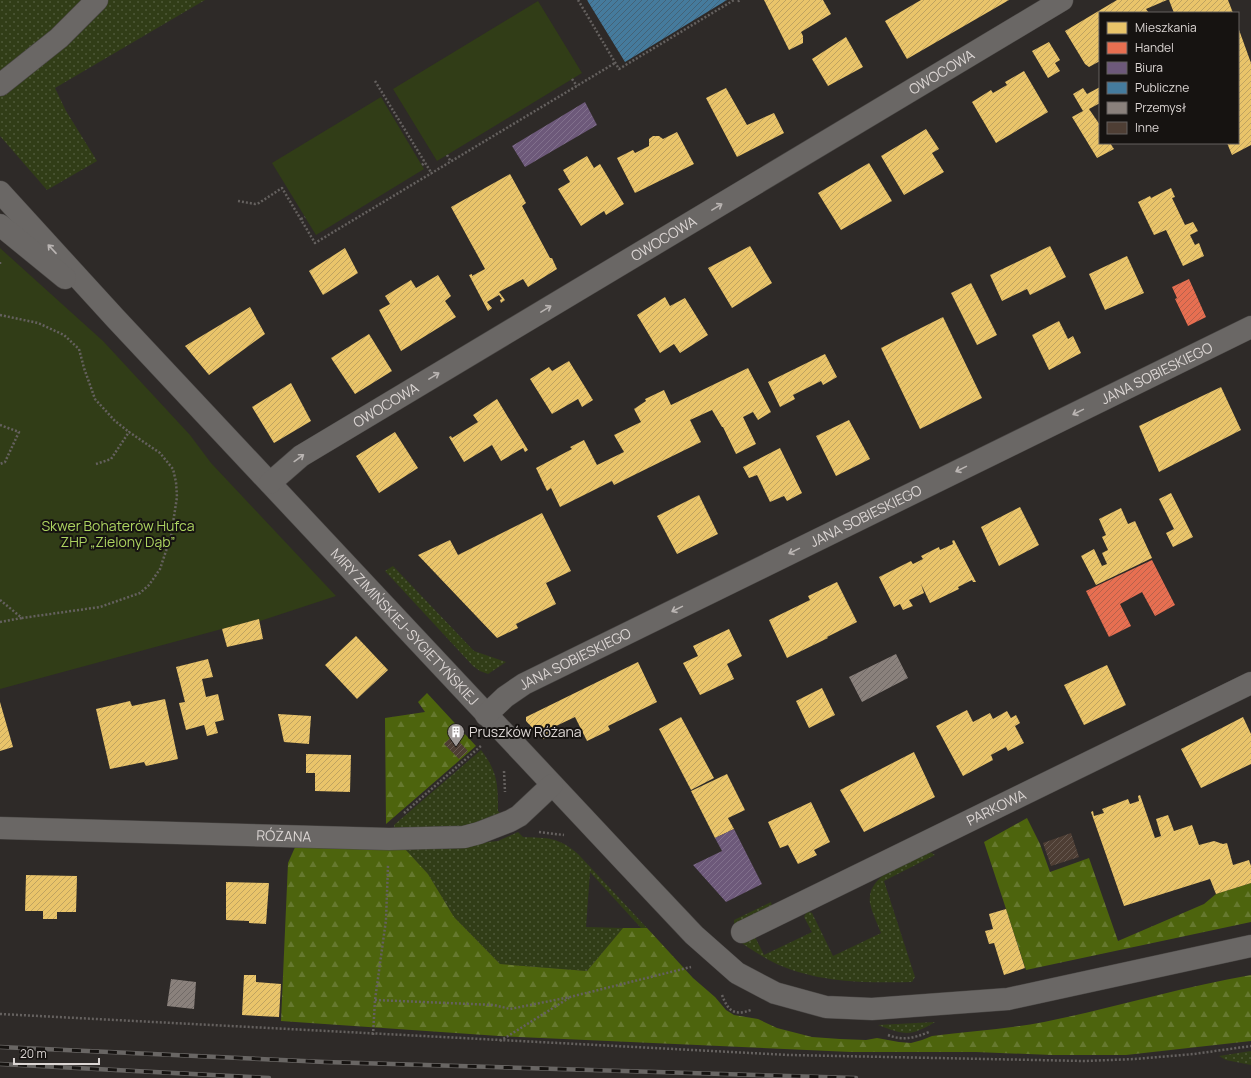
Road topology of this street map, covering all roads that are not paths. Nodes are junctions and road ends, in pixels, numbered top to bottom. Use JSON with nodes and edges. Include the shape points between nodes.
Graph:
{"nodes":[{"id":1,"x":97,"y":0,"type":"edge"},
{"id":2,"x":1062,"y":0,"type":"edge"},
{"id":3,"x":0,"y":85,"type":"edge"},
{"id":4,"x":0,"y":192,"type":"edge"},
{"id":5,"x":4,"y":237,"type":"edge"},
{"id":6,"x":116,"y":319,"type":"junction"},
{"id":7,"x":1251,"y":327,"type":"edge"},
{"id":8,"x":270,"y":483,"type":"junction"},
{"id":9,"x":1251,"y":683,"type":"edge"},
{"id":10,"x":486,"y":715,"type":"junction"},
{"id":11,"x":552,"y":785,"type":"junction"},
{"id":12,"x":0,"y":828,"type":"edge"},
{"id":13,"x":742,"y":932,"type":"dead end"},
{"id":14,"x":1251,"y":946,"type":"edge"}],
"edges":[{"from":1,"to":3,"type":"street","via":[[59,38]]},
{"from":8,"to":2,"type":"street","name":"OWOCOWA","one_way":true,"via":[[301,456]]},
{"from":6,"to":4,"type":"street","name":"MIRY ZIMIŃSKIEJ-SYGIETYŃSKIEJ","one_way":true},
{"from":5,"to":6,"type":"street","name":"MIRY ZIMIŃSKIEJ-SYGIETYŃSKIEJ"},
{"from":6,"to":8,"type":"street","name":"MIRY ZIMIŃSKIEJ-SYGIETYŃSKIEJ"},
{"from":7,"to":10,"type":"street","name":"JANA SOBIESKIEGO","one_way":true,"via":[[524,684]]},
{"from":8,"to":10,"type":"street","name":"MIRY ZIMIŃSKIEJ-SYGIETYŃSKIEJ"},
{"from":9,"to":13,"type":"street","name":"PARKOWA"},
{"from":10,"to":11,"type":"street","name":"MIRY ZIMIŃSKIEJ-SYGIETYŃSKIEJ"},
{"from":11,"to":12,"type":"street","name":"RÓŻANA","via":[[519,816],[471,836],[389,839]]},
{"from":11,"to":14,"type":"street","name":"MIRY ZIMIŃSKIEJ-SYGIETYŃSKIEJ","via":[[694,935],[737,973],[775,993],[826,1007],[872,1009],[1008,999]]}]}
